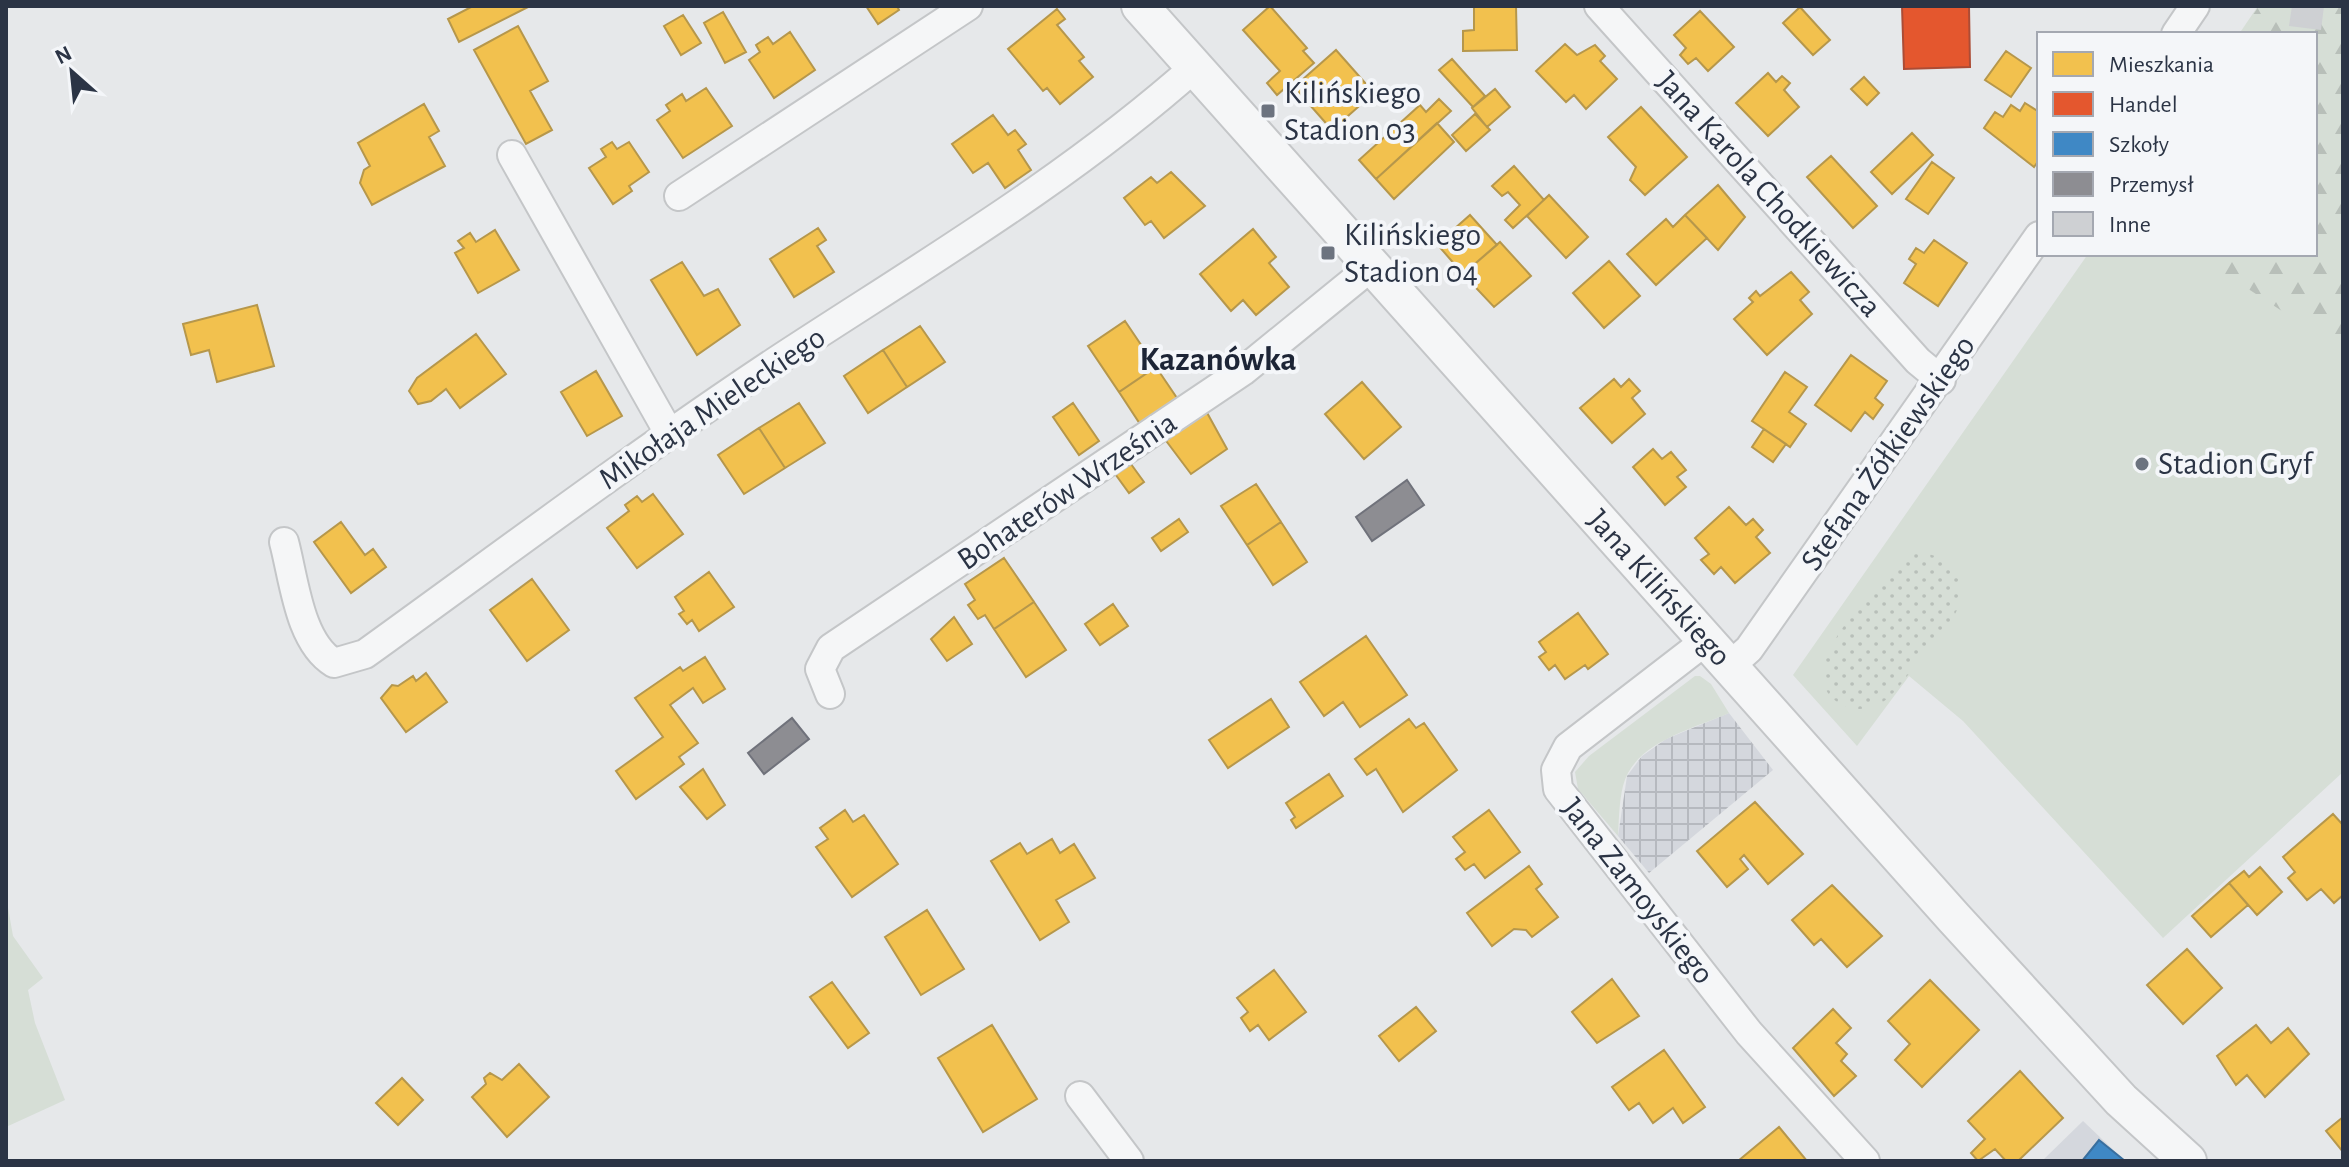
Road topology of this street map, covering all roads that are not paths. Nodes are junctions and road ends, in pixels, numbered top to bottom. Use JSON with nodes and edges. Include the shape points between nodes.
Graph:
{"nodes":[{"id":1,"x":968,"y":6,"type":"edge"},
{"id":2,"x":1140,"y":6,"type":"edge"},
{"id":3,"x":1599,"y":6,"type":"edge"},
{"id":4,"x":2195,"y":6,"type":"edge"},
{"id":5,"x":2177,"y":32,"type":"edge"},
{"id":6,"x":1196,"y":66,"type":"junction"},
{"id":7,"x":512,"y":155,"type":"dead end"},
{"id":8,"x":679,"y":196,"type":"dead end"},
{"id":9,"x":2037,"y":239,"type":"edge"},
{"id":10,"x":1372,"y":266,"type":"junction"},
{"id":11,"x":1941,"y":380,"type":"junction"},
{"id":12,"x":669,"y":433,"type":"junction"},
{"id":13,"x":284,"y":542,"type":"dead end"},
{"id":14,"x":1719,"y":652,"type":"junction"},
{"id":15,"x":830,"y":694,"type":"dead end"},
{"id":16,"x":1080,"y":1096,"type":"dead end"},
{"id":17,"x":1129,"y":1161,"type":"edge"},
{"id":18,"x":1865,"y":1161,"type":"edge"},
{"id":19,"x":2188,"y":1161,"type":"edge"}],
"edges":[{"from":1,"to":8,"type":"street"},
{"from":2,"to":6,"type":"street","name":"Jana Kilińskiego"},
{"from":3,"to":11,"type":"street","name":"Jana Karola Chodkiewicza","via":[[1918,361]]},
{"from":4,"to":5,"type":"street"},
{"from":6,"to":10,"type":"street","name":"Jana Kilińskiego"},
{"from":6,"to":12,"type":"street","name":"Mikołaja Mieleckiego","via":[[1008,212]]},
{"from":7,"to":12,"type":"street"},
{"from":9,"to":11,"type":"street","name":"Stefana Żółkiewskiego"},
{"from":10,"to":14,"type":"street","name":"Jana Kilińskiego"},
{"from":10,"to":15,"type":"street","name":"Bohaterów Września","via":[[1243,371],[831,648],[820,669]]},
{"from":11,"to":14,"type":"street","name":"Stefana Żółkiewskiego","via":[[1749,649]]},
{"from":12,"to":13,"type":"street","name":"Mikołaja Mieleckiego","via":[[365,654],[334,663],[321,655],[310,637]]},
{"from":14,"to":18,"type":"street","name":"Jana Zamoyskiego","via":[[1568,747],[1556,770],[1558,789],[1749,1033]]},
{"from":14,"to":19,"type":"street","name":"Jana Kilińskiego","via":[[2121,1100]]},
{"from":16,"to":17,"type":"street"}]}
